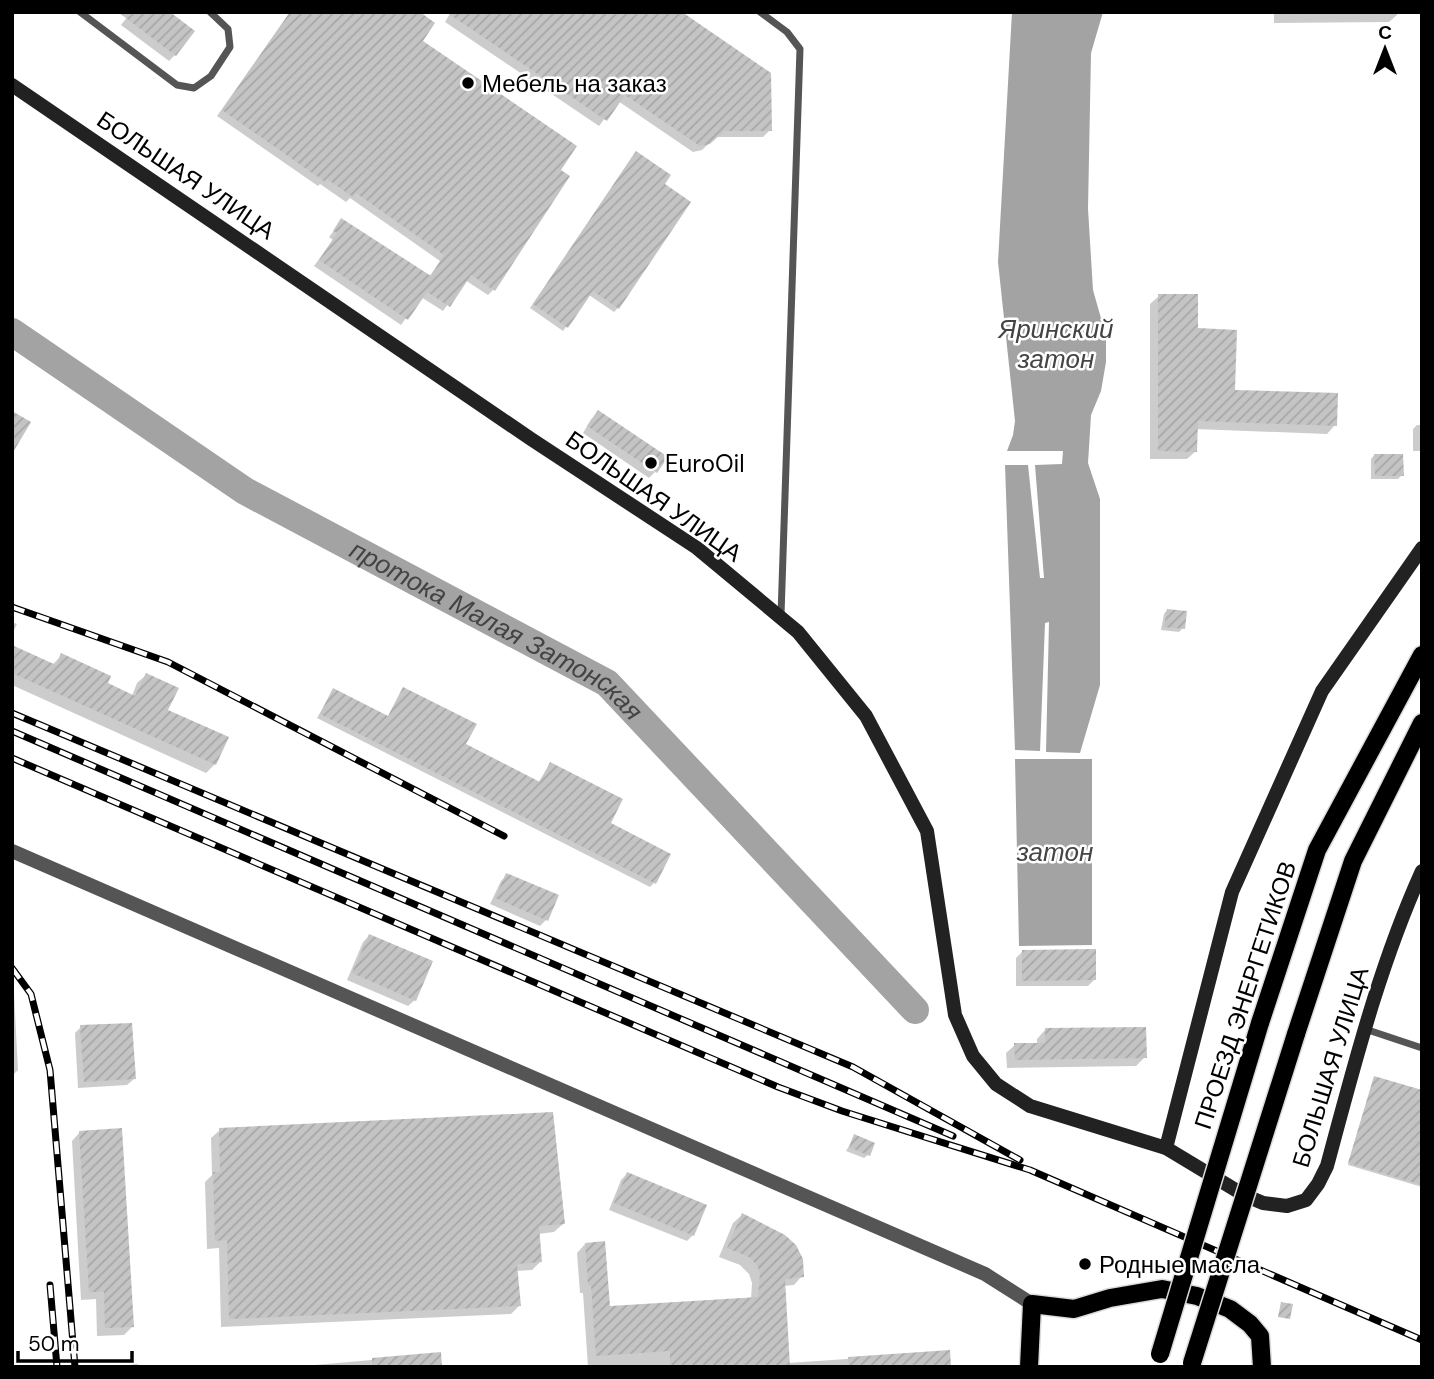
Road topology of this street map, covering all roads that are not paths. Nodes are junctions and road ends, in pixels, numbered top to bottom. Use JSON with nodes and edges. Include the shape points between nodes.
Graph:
{"nodes":[{"id":1,"x":80,"y":12,"type":"edge"},
{"id":2,"x":210,"y":12,"type":"edge"},
{"id":3,"x":760,"y":12,"type":"edge"},
{"id":4,"x":12,"y":85,"type":"edge"},
{"id":5,"x":1422,"y":548,"type":"edge"},
{"id":6,"x":781,"y":617,"type":"junction"},
{"id":7,"x":1422,"y":655,"type":"edge"},
{"id":8,"x":1422,"y":723,"type":"edge"},
{"id":9,"x":12,"y":851,"type":"edge"},
{"id":10,"x":1422,"y":871,"type":"edge"},
{"id":11,"x":1364,"y":1029,"type":"junction"},
{"id":12,"x":1422,"y":1048,"type":"edge"},
{"id":13,"x":1166,"y":1148,"type":"junction"},
{"id":14,"x":1032,"y":1304,"type":"junction"},
{"id":15,"x":1158,"y":1360,"type":"edge"},
{"id":16,"x":1192,"y":1365,"type":"edge"},
{"id":17,"x":1029,"y":1367,"type":"edge"},
{"id":18,"x":1262,"y":1367,"type":"edge"}],
"edges":[{"from":1,"to":2,"type":"lane","via":[[177,85],[194,88],[211,76],[230,47],[228,30]]},
{"from":3,"to":6,"type":"lane","via":[[787,32],[800,49]]},
{"from":4,"to":6,"type":"main road","name":"БОЛЬШАЯ УЛИЦА","via":[[697,548]]},
{"from":5,"to":13,"type":"main road","via":[[1322,691],[1232,892]]},
{"from":6,"to":13,"type":"main road","name":"БОЛЬШАЯ УЛИЦА","via":[[866,716],[927,831],[955,1015],[973,1056],[996,1084],[1030,1106]]},
{"from":7,"to":15,"type":"main road","name":"ПРОЕЗД ЭНЕРГЕТИКОВ","bridge":true,"via":[[1317,850]]},
{"from":8,"to":16,"type":"main road","bridge":true,"via":[[1353,861]]},
{"from":9,"to":14,"type":"street","via":[[985,1273]]},
{"from":10,"to":11,"type":"main road","name":"БОЛЬШАЯ УЛИЦА","via":[[1401,917]]},
{"from":11,"to":12,"type":"lane"},
{"from":11,"to":13,"type":"main road","name":"БОЛЬШАЯ УЛИЦА","via":[[1327,1166],[1306,1200],[1287,1206],[1263,1203]]},
{"from":14,"to":17,"type":"main road"},
{"from":14,"to":18,"type":"main road","via":[[1074,1309],[1162,1289],[1197,1296],[1230,1309],[1250,1324],[1260,1336]]}]}
